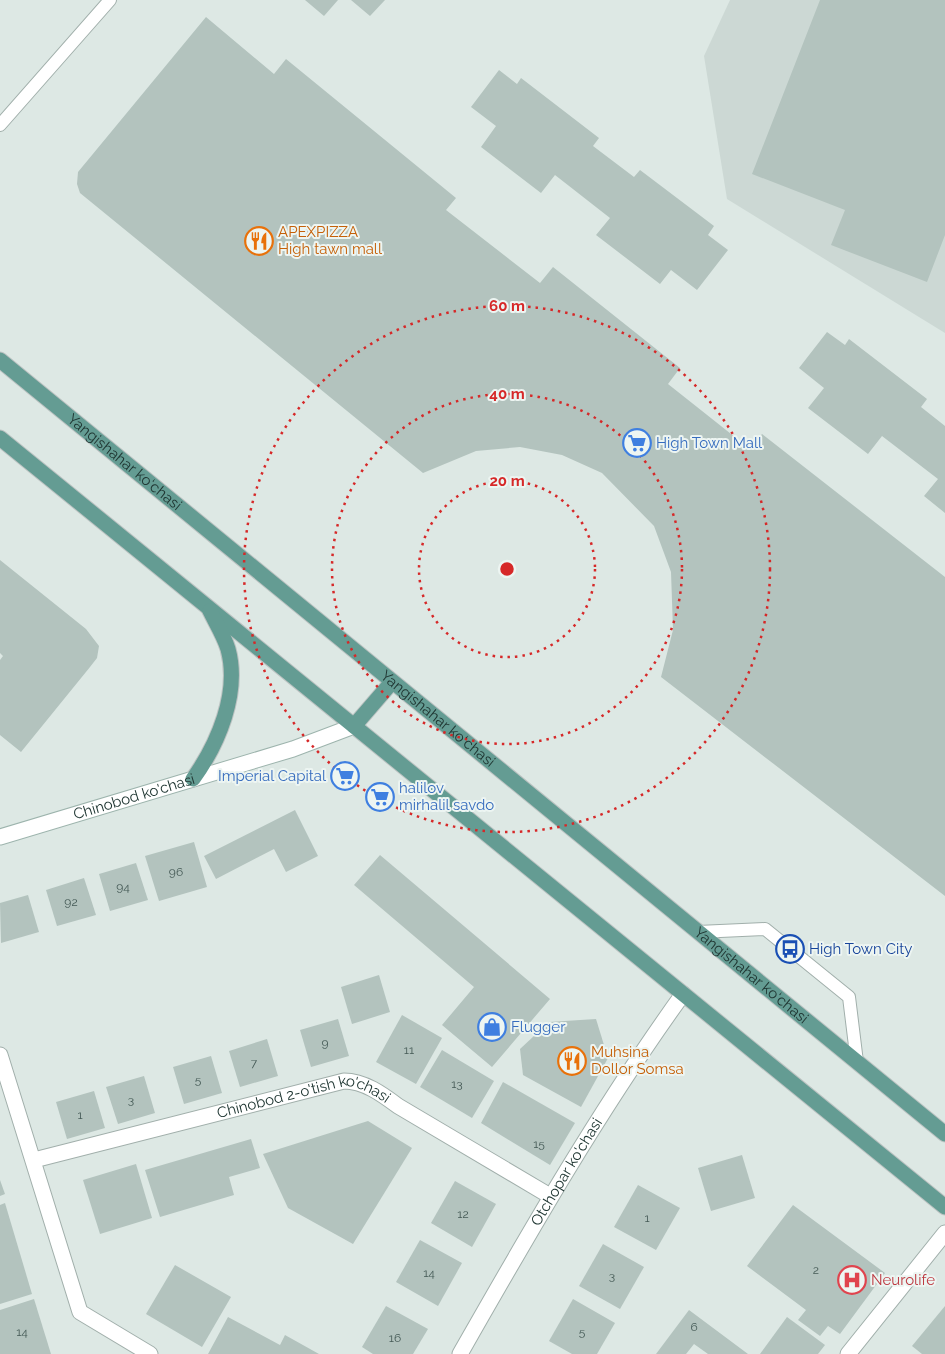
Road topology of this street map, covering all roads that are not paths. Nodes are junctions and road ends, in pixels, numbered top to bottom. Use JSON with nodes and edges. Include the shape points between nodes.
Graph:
{"nodes":[{"id":1,"x":110,"y":0,"type":"edge"},
{"id":2,"x":0,"y":125,"type":"edge"},
{"id":3,"x":0,"y":360,"type":"edge"},
{"id":4,"x":0,"y":438,"type":"edge"},
{"id":5,"x":208,"y":607,"type":"junction"},
{"id":6,"x":392,"y":682,"type":"junction"},
{"id":7,"x":354,"y":726,"type":"junction"},
{"id":8,"x":193,"y":779,"type":"junction"},
{"id":9,"x":0,"y":837,"type":"edge"},
{"id":10,"x":698,"y":932,"type":"junction"},
{"id":11,"x":683,"y":994,"type":"junction"},
{"id":12,"x":0,"y":1055,"type":"edge"},
{"id":13,"x":857,"y":1062,"type":"junction"},
{"id":14,"x":945,"y":1134,"type":"edge"},
{"id":15,"x":34,"y":1160,"type":"junction"},
{"id":16,"x":550,"y":1196,"type":"junction"},
{"id":17,"x":945,"y":1207,"type":"edge"},
{"id":18,"x":945,"y":1233,"type":"edge"},
{"id":19,"x":150,"y":1354,"type":"edge"},
{"id":20,"x":460,"y":1354,"type":"edge"},
{"id":21,"x":848,"y":1354,"type":"edge"}],
"edges":[{"from":1,"to":2,"type":"lane"},
{"from":3,"to":6,"type":"main road","name":"Yangishahar ko‘chasi"},
{"from":4,"to":5,"type":"main road"},
{"from":5,"to":7,"type":"main road"},
{"from":5,"to":8,"type":"main road","via":[[228,648],[232,673],[224,719],[216,741]]},
{"from":6,"to":7,"type":"main road","name":"Chinobod ko'chasi"},
{"from":6,"to":10,"type":"main road","name":"Yangishahar ko‘chasi"},
{"from":7,"to":8,"type":"street","name":"Chinobod ko'chasi","via":[[293,749]]},
{"from":7,"to":11,"type":"main road"},
{"from":8,"to":9,"type":"street","name":"Chinobod ko'chasi"},
{"from":10,"to":13,"type":"main road","name":"Yangishahar ko‘chasi"},
{"from":10,"to":13,"type":"lane","via":[[765,929],[849,997]]},
{"from":11,"to":16,"type":"street","name":"Otchopar ko'chasi","via":[[646,1044]]},
{"from":11,"to":17,"type":"main road"},
{"from":12,"to":15,"type":"street"},
{"from":13,"to":14,"type":"main road","name":"Yangishahar ko‘chasi"},
{"from":15,"to":16,"type":"street","name":"Chinobod 2-o'tish ko'chasi","via":[[344,1081],[355,1081],[384,1095]]},
{"from":15,"to":19,"type":"street","via":[[80,1312]]},
{"from":16,"to":20,"type":"street","name":"Otchopar ko'chasi"},
{"from":18,"to":21,"type":"street"}]}
